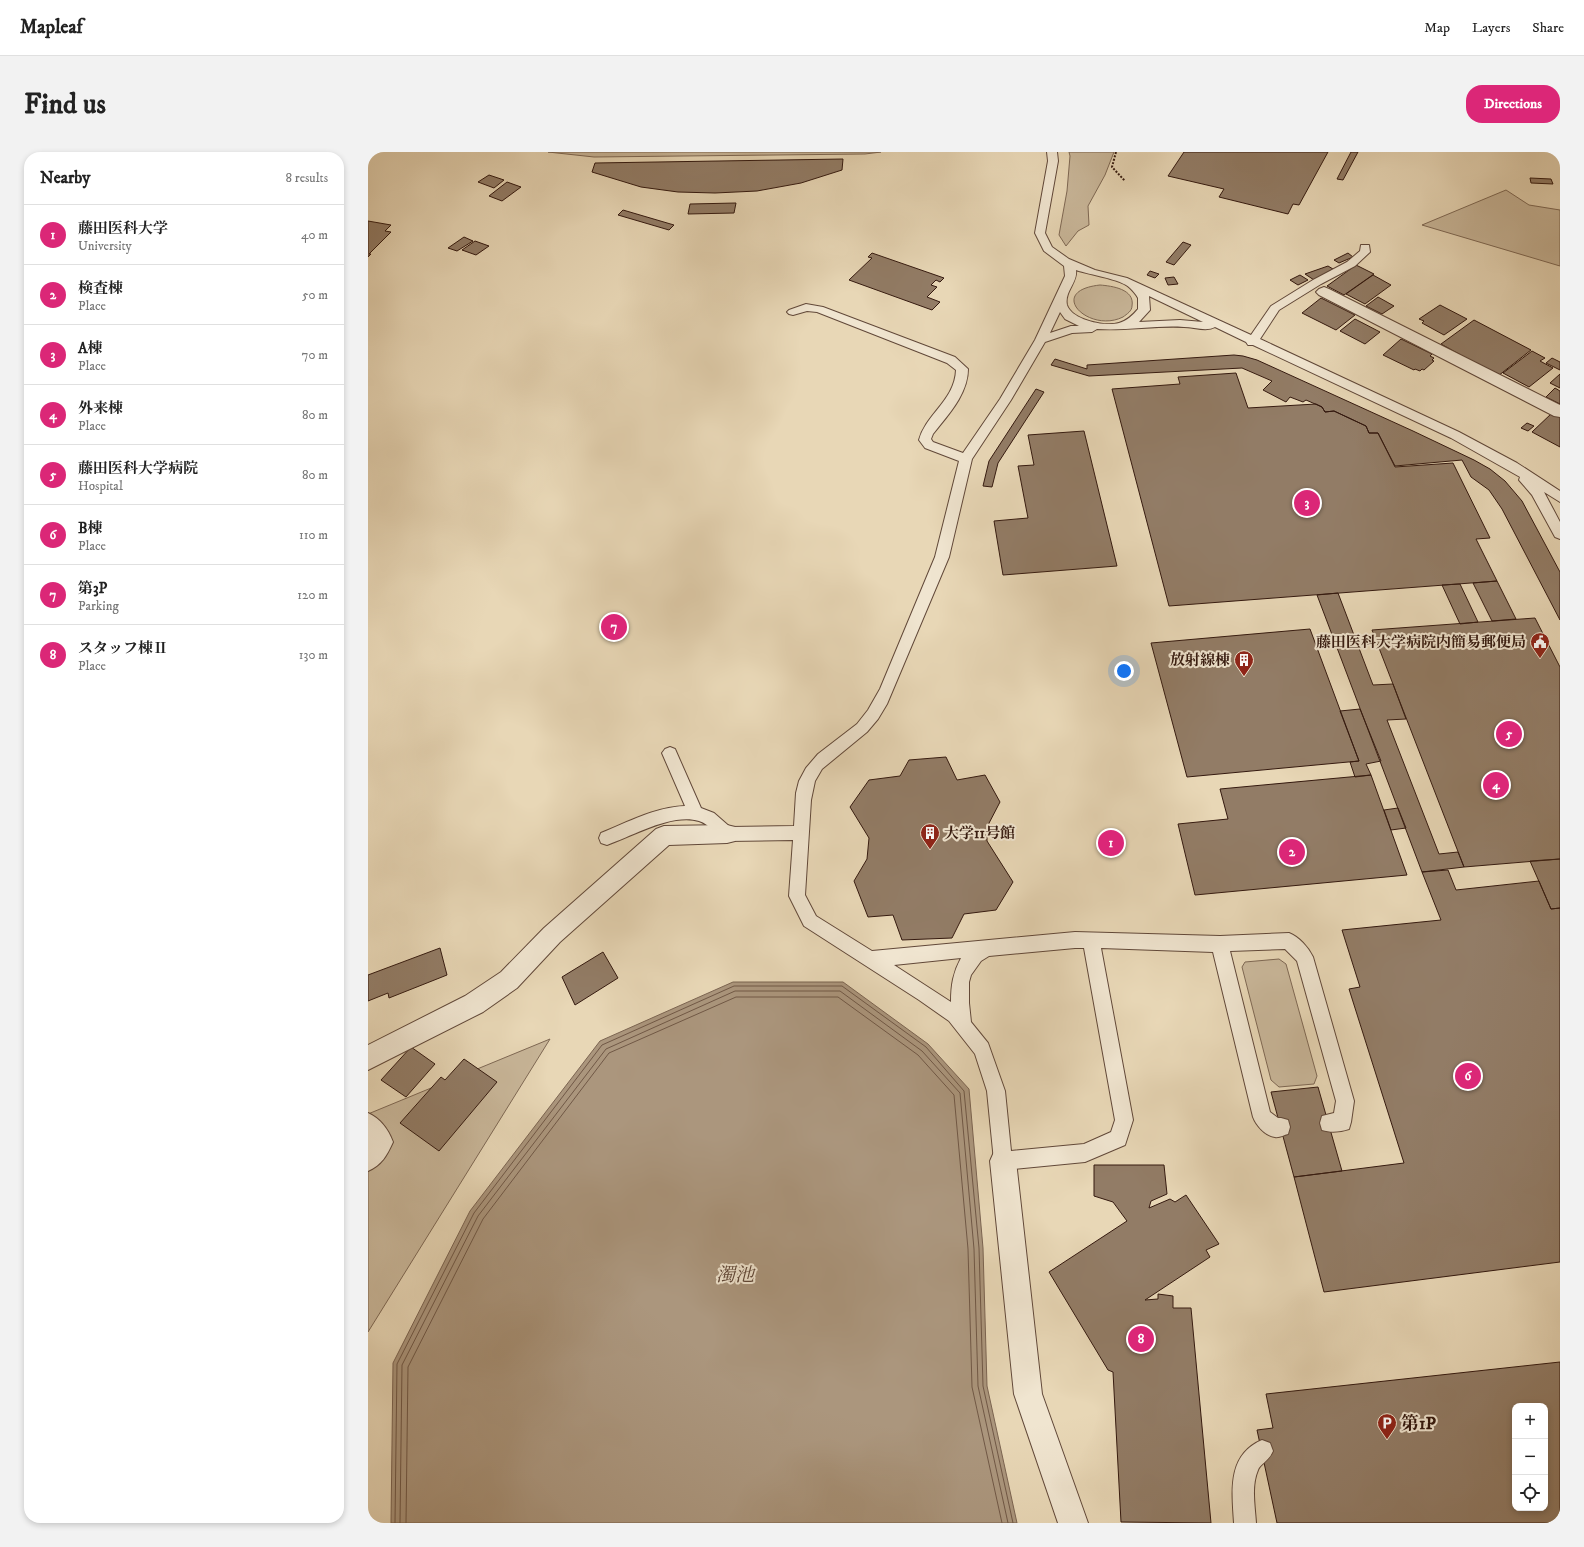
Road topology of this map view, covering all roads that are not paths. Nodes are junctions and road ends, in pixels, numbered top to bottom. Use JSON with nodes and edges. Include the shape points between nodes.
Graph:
{"nodes":[{"id":1,"x":1052,"y":152,"type":"edge"},
{"id":2,"x":1365,"y":248,"type":"dead end"},
{"id":3,"x":1063,"y":260,"type":"junction"},
{"id":4,"x":1109,"y":277,"type":"junction"},
{"id":5,"x":1123,"y":280,"type":"junction"},
{"id":6,"x":1324,"y":292,"type":"dead end"},
{"id":7,"x":1063,"y":295,"type":"junction"},
{"id":8,"x":793,"y":312,"type":"dead end"},
{"id":9,"x":1113,"y":327,"type":"junction"},
{"id":10,"x":1224,"y":328,"type":"junction"},
{"id":11,"x":1042,"y":340,"type":"junction"},
{"id":12,"x":1252,"y":342,"type":"junction"},
{"id":13,"x":1560,"y":412,"type":"edge"},
{"id":14,"x":966,"y":458,"type":"junction"},
{"id":15,"x":1506,"y":463,"type":"junction"},
{"id":16,"x":1560,"y":497,"type":"edge"},
{"id":17,"x":1560,"y":534,"type":"edge"},
{"id":18,"x":670,"y":753,"type":"dead end"},
{"id":19,"x":696,"y":814,"type":"junction"},
{"id":20,"x":802,"y":833,"type":"junction"},
{"id":21,"x":727,"y":834,"type":"junction"},
{"id":22,"x":607,"y":838,"type":"dead end"},
{"id":23,"x":1091,"y":941,"type":"junction"},
{"id":24,"x":1220,"y":944,"type":"junction"},
{"id":25,"x":986,"y":948,"type":"junction"},
{"id":26,"x":869,"y":959,"type":"junction"},
{"id":27,"x":964,"y":1026,"type":"junction"},
{"id":28,"x":368,"y":1058,"type":"edge"},
{"id":29,"x":1329,"y":1123,"type":"dead end"},
{"id":30,"x":368,"y":1126,"type":"edge"},
{"id":31,"x":1281,"y":1127,"type":"dead end"},
{"id":32,"x":368,"y":1158,"type":"edge"},
{"id":33,"x":1003,"y":1161,"type":"junction"},
{"id":34,"x":1262,"y":1450,"type":"dead end"},
{"id":35,"x":1073,"y":1523,"type":"edge"},
{"id":36,"x":1245,"y":1523,"type":"edge"}],
"edges":[{"from":1,"to":3,"type":"lane","via":[[1053,161],[1040,233],[1049,250]]},
{"from":2,"to":12,"type":"lane","via":[[1351,264],[1275,308]]},
{"from":3,"to":4,"type":"lane","via":[[1081,269]]},
{"from":3,"to":7,"type":"lane","via":[[1072,272]]},
{"from":4,"to":5,"type":"lane"},
{"from":4,"to":7,"type":"lane","via":[[1082,279],[1072,284]]},
{"from":5,"to":9,"type":"lane","via":[[1140,291],[1144,297],[1144,310],[1128,324]]},
{"from":5,"to":10,"type":"lane"},
{"from":6,"to":13,"type":"street"},
{"from":7,"to":9,"type":"lane","via":[[1063,308],[1069,316],[1094,326]]},
{"from":7,"to":11,"type":"lane"},
{"from":8,"to":14,"type":"lane","via":[[806,308],[819,309],[951,360],[958,365],[962,369],[961,382],[925,440],[929,446]]},
{"from":9,"to":10,"type":"lane","via":[[1180,323]]},
{"from":9,"to":11,"type":"lane","via":[[1071,330]]},
{"from":10,"to":12,"type":"lane"},
{"from":11,"to":14,"type":"lane"},
{"from":12,"to":15,"type":"lane","via":[[1455,435]]},
{"from":14,"to":20,"type":"lane","via":[[942,557],[888,689],[877,709],[862,727],[820,760],[813,769],[803,797]]},
{"from":15,"to":16,"type":"lane"},
{"from":15,"to":17,"type":"lane","via":[[1537,492]]},
{"from":18,"to":19,"type":"lane"},
{"from":19,"to":21,"type":"lane","via":[[705,816]]},
{"from":19,"to":22,"type":"lane","via":[[685,812],[657,819]]},
{"from":20,"to":21,"type":"lane"},
{"from":20,"to":26,"type":"lane","via":[[797,896],[810,921]]},
{"from":21,"to":28,"type":"street","via":[[664,836],[552,935],[509,980],[474,1004]]},
{"from":23,"to":24,"type":"lane"},
{"from":23,"to":25,"type":"lane","via":[[1075,940]]},
{"from":23,"to":33,"type":"lane","via":[[1124,1120],[1118,1138],[1085,1153]]},
{"from":24,"to":29,"type":"lane","via":[[1289,941],[1304,957],[1345,1101],[1342,1122]]},
{"from":24,"to":31,"type":"lane","via":[[1262,1117],[1275,1128]]},
{"from":25,"to":26,"type":"lane"},
{"from":25,"to":27,"type":"lane","via":[[974,955],[963,969],[959,993]]},
{"from":26,"to":27,"type":"lane","via":[[955,1015]]},
{"from":27,"to":33,"type":"lane","via":[[982,1050],[996,1091]]},
{"from":30,"to":32,"type":"street","via":[[380,1142]]},
{"from":33,"to":35,"type":"street","via":[[1028,1394]]},
{"from":34,"to":36,"type":"lane","via":[[1248,1463],[1243,1489]]}]}
